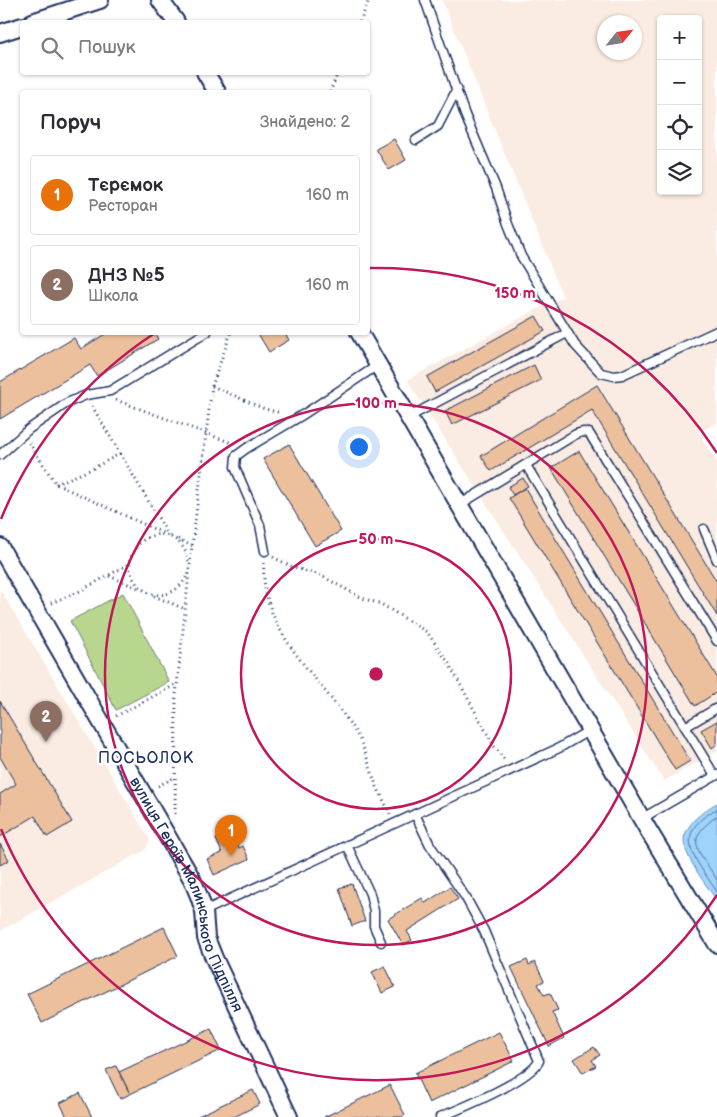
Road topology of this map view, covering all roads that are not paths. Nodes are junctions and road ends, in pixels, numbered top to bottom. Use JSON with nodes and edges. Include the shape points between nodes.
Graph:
{"nodes":[{"id":1,"x":100,"y":0,"type":"edge"},
{"id":2,"x":160,"y":0,"type":"edge"},
{"id":3,"x":425,"y":0,"type":"edge"},
{"id":4,"x":38,"y":20,"type":"edge"},
{"id":5,"x":175,"y":20,"type":"edge"},
{"id":6,"x":20,"y":27,"type":"edge"},
{"id":7,"x":0,"y":33,"type":"edge"},
{"id":8,"x":207,"y":75,"type":"edge"},
{"id":9,"x":457,"y":89,"type":"junction"},
{"id":10,"x":216,"y":90,"type":"edge"},
{"id":11,"x":416,"y":140,"type":"dead end"},
{"id":12,"x":717,"y":331,"type":"edge"},
{"id":13,"x":567,"y":333,"type":"junction"},
{"id":14,"x":202,"y":335,"type":"edge"},
{"id":15,"x":361,"y":335,"type":"edge"},
{"id":16,"x":378,"y":365,"type":"junction"},
{"id":17,"x":409,"y":417,"type":"junction"},
{"id":18,"x":0,"y":455,"type":"edge"},
{"id":19,"x":526,"y":465,"type":"junction"},
{"id":20,"x":459,"y":505,"type":"junction"},
{"id":21,"x":704,"y":529,"type":"dead end"},
{"id":22,"x":0,"y":547,"type":"edge"},
{"id":23,"x":265,"y":551,"type":"road end"},
{"id":24,"x":717,"y":560,"type":"edge"},
{"id":25,"x":717,"y":641,"type":"edge"},
{"id":26,"x":717,"y":708,"type":"edge"},
{"id":27,"x":685,"y":727,"type":"junction"},
{"id":28,"x":590,"y":730,"type":"junction"},
{"id":29,"x":716,"y":775,"type":"edge"},
{"id":30,"x":415,"y":814,"type":"junction"},
{"id":31,"x":641,"y":819,"type":"junction"},
{"id":32,"x":347,"y":845,"type":"junction"},
{"id":33,"x":204,"y":911,"type":"junction"},
{"id":34,"x":381,"y":942,"type":"dead end"},
{"id":35,"x":717,"y":944,"type":"edge"},
{"id":36,"x":289,"y":1117,"type":"edge"},
{"id":37,"x":440,"y":1117,"type":"edge"}],
"edges":[{"from":1,"to":4,"type":"street"},
{"from":2,"to":5,"type":"street"},
{"from":3,"to":9,"type":"lane"},
{"from":6,"to":7,"type":"street"},
{"from":8,"to":10,"type":"street"},
{"from":9,"to":11,"type":"lane","via":[[438,126]]},
{"from":9,"to":13,"type":"lane","via":[[516,246]]},
{"from":12,"to":13,"type":"lane","via":[[614,376],[601,373]]},
{"from":13,"to":17,"type":"lane"},
{"from":14,"to":18,"type":"lane","via":[[110,391],[86,395],[67,403]]},
{"from":15,"to":16,"type":"street"},
{"from":16,"to":17,"type":"street"},
{"from":16,"to":23,"type":"lane","via":[[236,456],[235,467],[260,525]]},
{"from":17,"to":20,"type":"street"},
{"from":19,"to":20,"type":"lane"},
{"from":19,"to":25,"type":"lane","via":[[576,434],[589,433]]},
{"from":19,"to":27,"type":"lane"},
{"from":20,"to":28,"type":"street"},
{"from":21,"to":24,"type":"lane"},
{"from":22,"to":33,"type":"street","name":"вулиця Героїв Малинського Підпілля","via":[[192,879]]},
{"from":26,"to":27,"type":"lane"},
{"from":27,"to":29,"type":"lane"},
{"from":28,"to":30,"type":"lane"},
{"from":28,"to":31,"type":"street"},
{"from":29,"to":31,"type":"lane"},
{"from":30,"to":32,"type":"lane"},
{"from":30,"to":37,"type":"lane","via":[[430,845],[484,931],[539,1061],[513,1082],[482,1100]]},
{"from":31,"to":35,"type":"street"},
{"from":32,"to":33,"type":"lane"},
{"from":32,"to":34,"type":"lane","via":[[373,901],[374,926]]},
{"from":33,"to":36,"type":"street","name":"вулиця Героїв Малинського Підпілля","via":[[206,938],[214,958]]}]}
